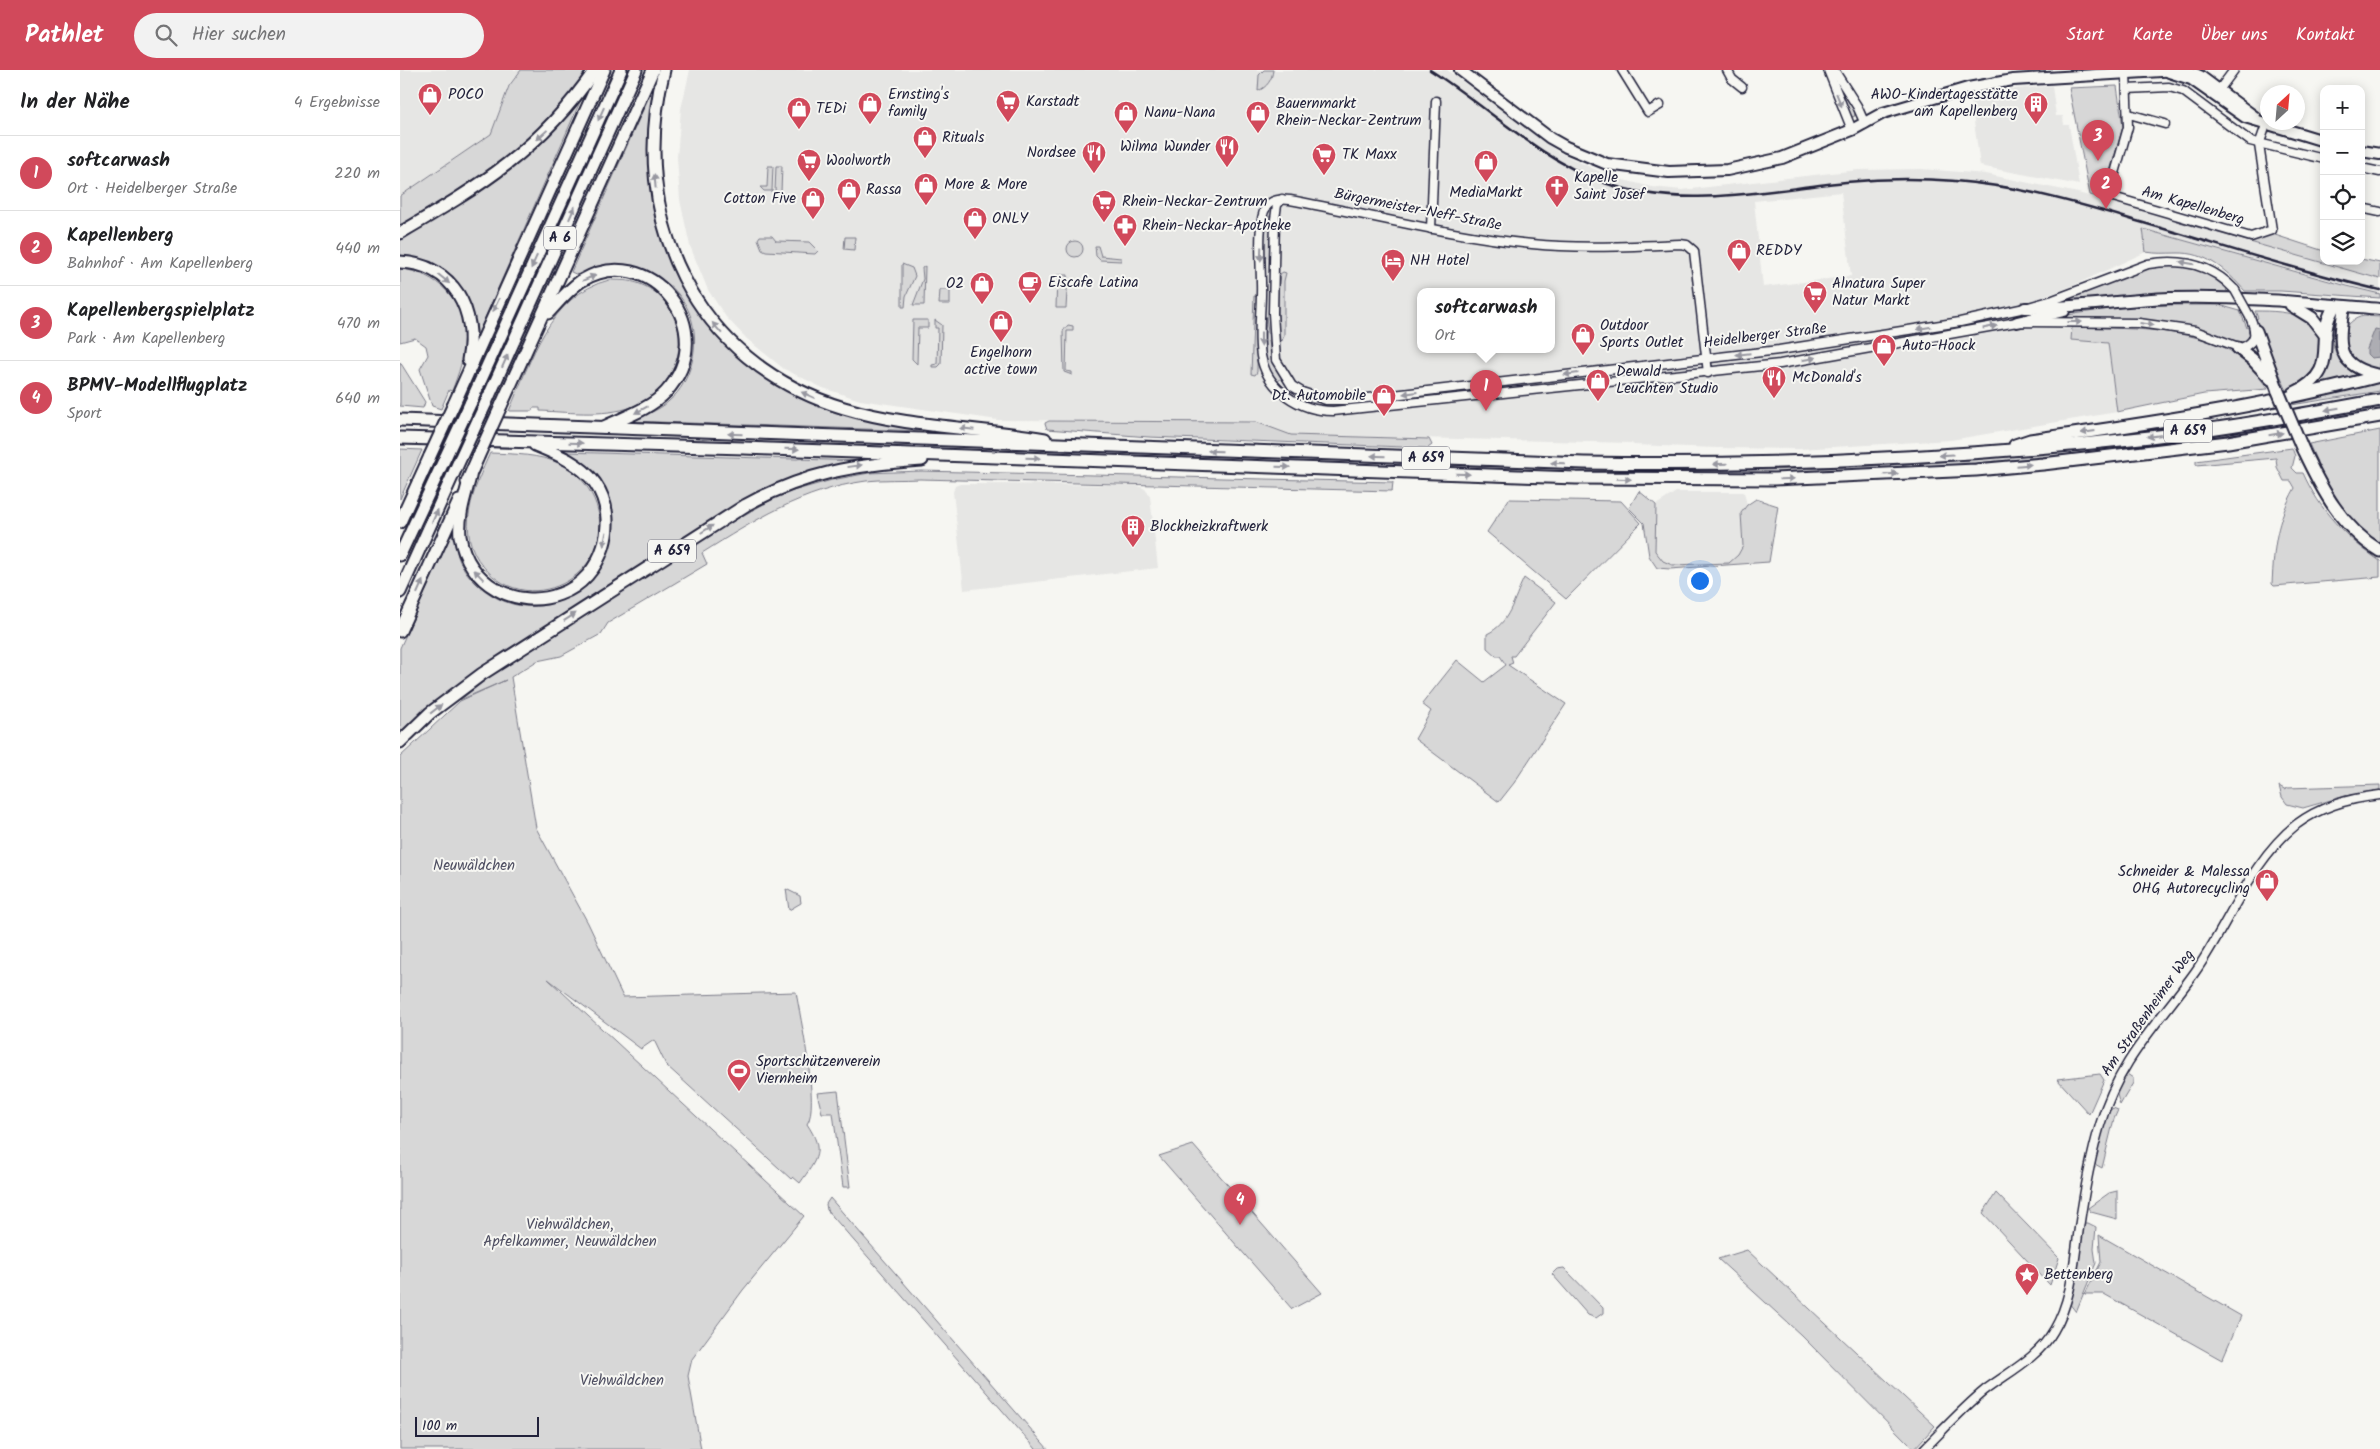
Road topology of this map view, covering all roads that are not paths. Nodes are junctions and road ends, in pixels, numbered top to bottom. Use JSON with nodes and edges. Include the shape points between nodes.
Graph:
{"nodes":[{"id":1,"x":595,"y":70,"type":"edge"},
{"id":2,"x":604,"y":70,"type":"edge"},
{"id":3,"x":621,"y":70,"type":"edge"},
{"id":4,"x":636,"y":70,"type":"edge"},
{"id":5,"x":653,"y":70,"type":"edge"},
{"id":6,"x":664,"y":70,"type":"edge"},
{"id":7,"x":1460,"y":70,"type":"edge"},
{"id":8,"x":1622,"y":70,"type":"edge"},
{"id":9,"x":1726,"y":70,"type":"edge"},
{"id":10,"x":1828,"y":70,"type":"edge"},
{"id":11,"x":1834,"y":70,"type":"edge"},
{"id":12,"x":2178,"y":70,"type":"edge"},
{"id":13,"x":2186,"y":70,"type":"edge"},
{"id":14,"x":2234,"y":70,"type":"edge"},
{"id":15,"x":2166,"y":71,"type":"edge"},
{"id":16,"x":2059,"y":73,"type":"edge"},
{"id":17,"x":2126,"y":73,"type":"junction"},
{"id":18,"x":1742,"y":87,"type":"dead end"},
{"id":19,"x":2127,"y":89,"type":"junction"},
{"id":20,"x":2217,"y":93,"type":"junction"},
{"id":21,"x":1436,"y":101,"type":"dead end"},
{"id":22,"x":1660,"y":105,"type":"dead end"},
{"id":23,"x":2129,"y":114,"type":"junction"},
{"id":24,"x":2260,"y":121,"type":"edge"},
{"id":25,"x":1865,"y":124,"type":"junction"},
{"id":26,"x":2165,"y":124,"type":"dead end"},
{"id":27,"x":1852,"y":130,"type":"junction"},
{"id":28,"x":2264,"y":130,"type":"edge"},
{"id":29,"x":2284,"y":130,"type":"edge"},
{"id":30,"x":2320,"y":140,"type":"edge"},
{"id":31,"x":2259,"y":142,"type":"junction"},
{"id":32,"x":2365,"y":152,"type":"edge"},
{"id":33,"x":2380,"y":154,"type":"edge"},
{"id":34,"x":2320,"y":158,"type":"edge"},
{"id":35,"x":2365,"y":169,"type":"edge"},
{"id":36,"x":2380,"y":172,"type":"edge"},
{"id":37,"x":1282,"y":199,"type":"junction"},
{"id":38,"x":2365,"y":209,"type":"edge"},
{"id":39,"x":2380,"y":212,"type":"edge"},
{"id":40,"x":1431,"y":229,"type":"junction"},
{"id":41,"x":400,"y":233,"type":"edge"},
{"id":42,"x":400,"y":262,"type":"edge"},
{"id":43,"x":2224,"y":299,"type":"junction"},
{"id":44,"x":2291,"y":305,"type":"junction"},
{"id":45,"x":2339,"y":306,"type":"junction"},
{"id":46,"x":2079,"y":307,"type":"junction"},
{"id":47,"x":2025,"y":308,"type":"junction"},
{"id":48,"x":2380,"y":309,"type":"edge"},
{"id":49,"x":540,"y":322,"type":"junction"},
{"id":50,"x":2017,"y":322,"type":"junction"},
{"id":51,"x":2256,"y":331,"type":"junction"},
{"id":52,"x":2326,"y":336,"type":"junction"},
{"id":53,"x":2238,"y":348,"type":"junction"},
{"id":54,"x":1706,"y":358,"type":"junction"},
{"id":55,"x":1708,"y":373,"type":"junction"},
{"id":56,"x":2380,"y":376,"type":"edge"},
{"id":57,"x":463,"y":384,"type":"junction"},
{"id":58,"x":2278,"y":392,"type":"junction"},
{"id":59,"x":2380,"y":400,"type":"edge"},
{"id":60,"x":2380,"y":416,"type":"edge"},
{"id":61,"x":400,"y":420,"type":"edge"},
{"id":62,"x":600,"y":429,"type":"junction"},
{"id":63,"x":400,"y":438,"type":"edge"},
{"id":64,"x":527,"y":442,"type":"junction"},
{"id":65,"x":1084,"y":446,"type":"junction"},
{"id":66,"x":1994,"y":452,"type":"junction"},
{"id":67,"x":984,"y":456,"type":"junction"},
{"id":68,"x":470,"y":477,"type":"junction"},
{"id":69,"x":400,"y":522,"type":"edge"},
{"id":70,"x":2380,"y":551,"type":"edge"},
{"id":71,"x":400,"y":555,"type":"edge"},
{"id":72,"x":400,"y":592,"type":"edge"},
{"id":73,"x":400,"y":631,"type":"edge"},
{"id":74,"x":400,"y":742,"type":"edge"},
{"id":75,"x":2380,"y":795,"type":"edge"},
{"id":76,"x":1924,"y":1449,"type":"edge"}],
"edges":[{"from":1,"to":41,"type":"highway","one_way":true,"via":[[547,131],[512,162],[462,197]]},
{"from":2,"to":57,"type":"highway","one_way":true},
{"from":3,"to":71,"type":"highway","number":"A 6","one_way":true,"bridge":true},
{"from":72,"to":4,"type":"highway","number":"A 6","one_way":true,"bridge":true},
{"from":5,"to":49,"type":"highway","number":"A 6"},
{"from":65,"to":6,"type":"highway","one_way":true,"via":[[892,420],[846,409],[782,382],[735,347],[701,309],[683,279],[660,215],[655,173],[655,129]]},
{"from":7,"to":27,"type":"main road","via":[[1550,138],[1586,157],[1625,168],[1669,172],[1727,170],[1782,158]]},
{"from":8,"to":22,"type":"street","via":[[1648,112]]},
{"from":9,"to":18,"type":"street"},
{"from":10,"to":27,"type":"street","one_way":true},
{"from":11,"to":25,"type":"street","via":[[1858,106]]},
{"from":12,"to":15,"type":"main road"},
{"from":13,"to":20,"type":"main road","via":[[2200,76]]},
{"from":14,"to":20,"type":"street"},
{"from":15,"to":17,"type":"main road"},
{"from":15,"to":20,"type":"main road","via":[[2191,79]]},
{"from":16,"to":17,"type":"main road"},
{"from":16,"to":25,"type":"main road","via":[[1968,88]]},
{"from":17,"to":19,"type":"street","name":"Am Kapellenberg"},
{"from":19,"to":23,"type":"street","name":"Am Kapellenberg"},
{"from":19,"to":31,"type":"street","via":[[2170,87],[2183,91],[2250,141]]},
{"from":20,"to":24,"type":"main road"},
{"from":21,"to":40,"type":"street"},
{"from":23,"to":26,"type":"street"},
{"from":23,"to":31,"type":"street","name":"Am Kapellenberg","via":[[2110,191],[2113,197],[2251,237],[2272,230]]},
{"from":25,"to":27,"type":"main road"},
{"from":28,"to":31,"type":"street"},
{"from":29,"to":30,"type":"main road"},
{"from":31,"to":34,"type":"street"},
{"from":32,"to":33,"type":"main road"},
{"from":35,"to":36,"type":"street"},
{"from":37,"to":40,"type":"street","name":"Bürgermeister-Neff-Straße"},
{"from":54,"to":37,"type":"street","name":"Heidelberger Straße","one_way":true,"via":[[1350,400],[1313,397],[1292,386],[1276,360],[1273,344],[1275,211]]},
{"from":37,"to":55,"type":"street","name":"Heidelberger Straße","one_way":true,"via":[[1270,203],[1262,218],[1261,354],[1268,375],[1276,386],[1291,400],[1307,408],[1333,412]]},
{"from":38,"to":39,"type":"street"},
{"from":40,"to":54,"type":"street","name":"Bürgermeister-Neff-Straße","via":[[1533,244],[1600,247],[1687,245],[1694,250]]},
{"from":42,"to":57,"type":"highway","one_way":true,"via":[[423,266],[440,275],[464,303],[470,321],[471,340]]},
{"from":43,"to":44,"type":"main road"},
{"from":43,"to":45,"type":"main road","via":[[2288,300]]},
{"from":43,"to":46,"type":"main road","via":[[2172,298]]},
{"from":44,"to":45,"type":"main road"},
{"from":44,"to":52,"type":"highway","via":[[2312,318]]},
{"from":45,"to":48,"type":"main road"},
{"from":45,"to":52,"type":"highway","via":[[2328,318]]},
{"from":45,"to":56,"type":"main road","via":[[2339,338],[2343,355],[2356,369]]},
{"from":46,"to":47,"type":"main road"},
{"from":46,"to":50,"type":"main road"},
{"from":51,"to":47,"type":"street","name":"Heidelberger Straße","one_way":true,"bridge":true,"via":[[2232,287],[2216,273],[2183,261],[2148,264]]},
{"from":47,"to":54,"type":"street","name":"Heidelberger Straße","one_way":true,"via":[[1858,340]]},
{"from":49,"to":62,"type":"highway","one_way":true,"via":[[581,281],[617,272],[650,279],[679,309],[685,325],[686,352],[675,381],[658,400]]},
{"from":49,"to":68,"type":"highway","number":"A 6","bridge":true},
{"from":50,"to":53,"type":"street","name":"Heidelberger Straße","one_way":true,"via":[[2148,324],[2195,331]]},
{"from":55,"to":50,"type":"street","name":"Heidelberger Straße","one_way":true,"via":[[1780,364]]},
{"from":51,"to":53,"type":"street","via":[[2251,342]]},
{"from":51,"to":58,"type":"highway"},
{"from":52,"to":58,"type":"highway","via":[[2324,362],[2315,380],[2303,389]]},
{"from":53,"to":58,"type":"highway","via":[[2252,359]]},
{"from":54,"to":55,"type":"street","name":"Bürgermeister-Neff-Straße"},
{"from":56,"to":58,"type":"highway"},
{"from":57,"to":69,"type":"highway","bridge":true},
{"from":58,"to":66,"type":"highway","one_way":true,"via":[[2170,421],[2030,440]]},
{"from":58,"to":70,"type":"highway","bridge":true,"via":[[2320,486],[2350,528]]},
{"from":59,"to":66,"type":"highway","number":"A 659","one_way":true,"via":[[2161,435]]},
{"from":67,"to":60,"type":"highway","number":"A 659","one_way":true,"via":[[1576,478],[1784,479],[2043,464],[2228,442]]},
{"from":61,"to":62,"type":"highway","number":"A 659"},
{"from":65,"to":62,"type":"highway","number":"A 659","one_way":true},
{"from":63,"to":64,"type":"highway","number":"A 659"},
{"from":64,"to":67,"type":"highway","number":"A 659","one_way":true},
{"from":64,"to":68,"type":"highway","one_way":true,"via":[[573,463],[594,482],[603,501],[607,516],[605,542],[592,570],[574,587],[561,594],[524,599],[502,592],[478,575],[466,556],[460,535]]},
{"from":66,"to":65,"type":"highway","number":"A 659","one_way":true,"via":[[1875,460],[1670,465]]},
{"from":74,"to":67,"type":"highway","number":"A 659","one_way":true,"via":[[452,696],[517,651],[769,492],[848,467]]},
{"from":73,"to":68,"type":"highway","one_way":true},
{"from":75,"to":76,"type":"street","name":"Am Straßenheimer Weg","via":[[2327,807],[2299,823],[2283,836],[2258,869],[2195,972],[2143,1040],[2113,1087],[2089,1167],[2067,1297],[2054,1330],[2038,1350],[1984,1391]]}]}
